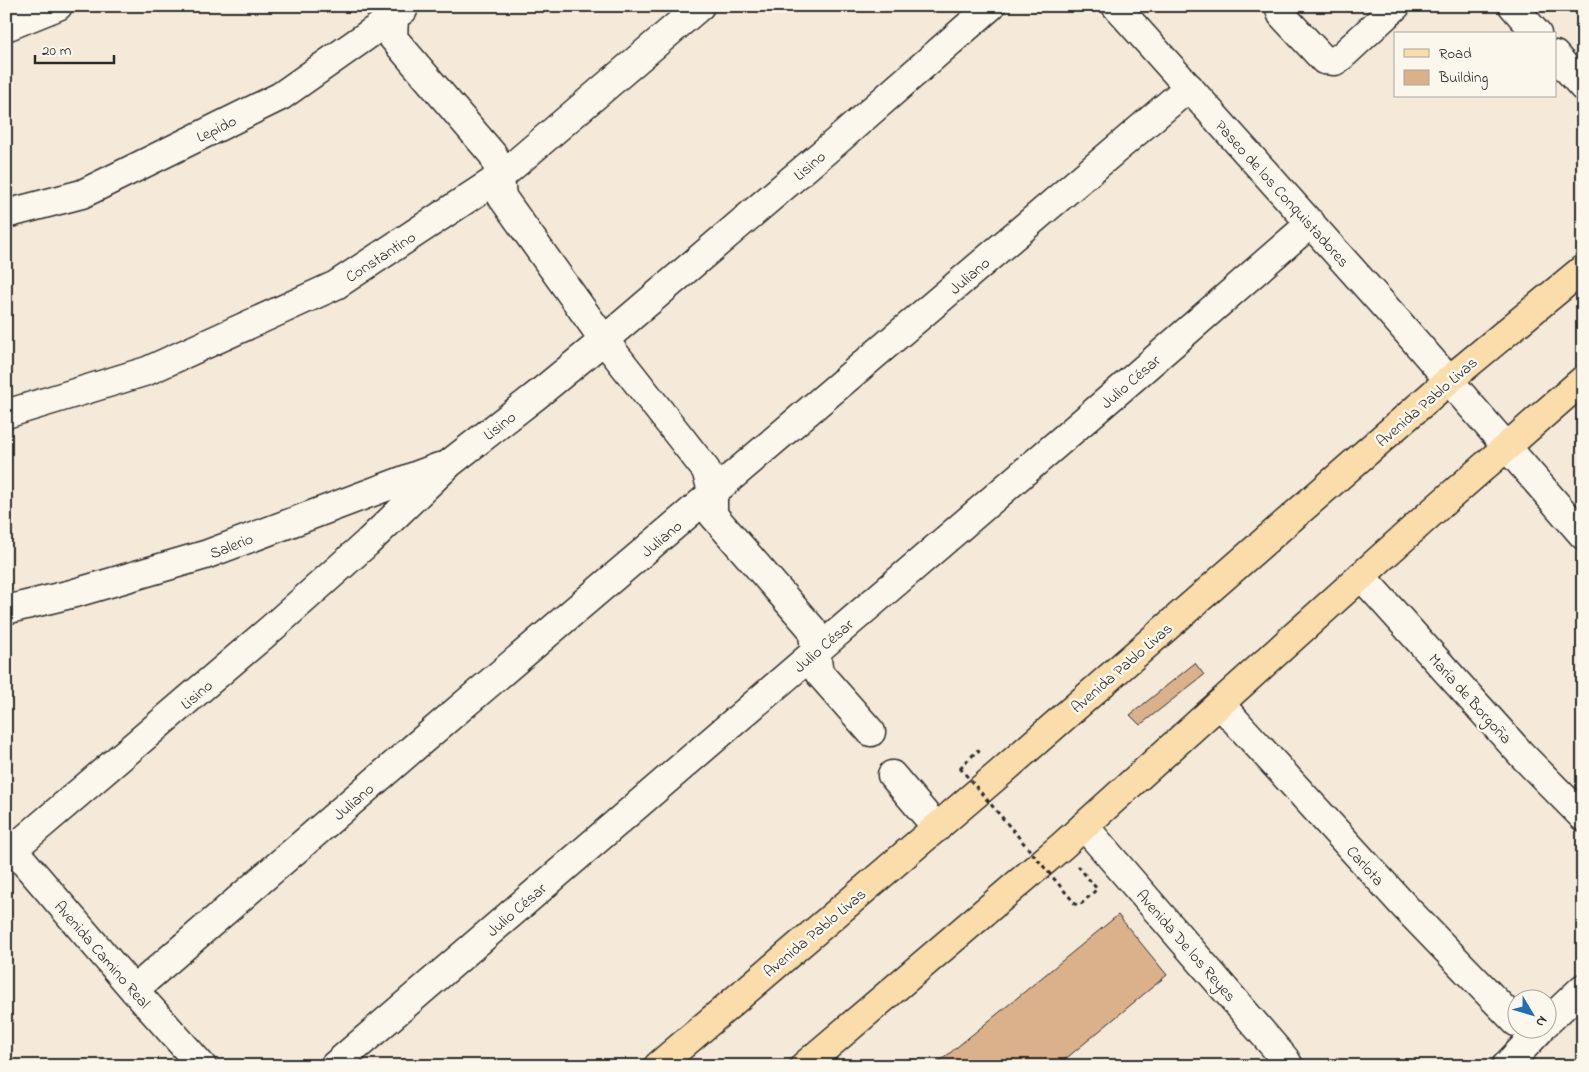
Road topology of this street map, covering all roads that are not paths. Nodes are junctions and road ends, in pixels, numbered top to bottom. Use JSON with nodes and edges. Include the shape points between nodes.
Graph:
{"nodes":[{"id":1,"x":58,"y":6,"type":"edge"},
{"id":2,"x":700,"y":6,"type":"edge"},
{"id":3,"x":991,"y":6,"type":"edge"},
{"id":4,"x":1116,"y":6,"type":"edge"},
{"id":5,"x":1279,"y":6,"type":"edge"},
{"id":6,"x":1396,"y":6,"type":"edge"},
{"id":7,"x":1513,"y":6,"type":"edge"},
{"id":8,"x":398,"y":10,"type":"edge"},
{"id":9,"x":6,"y":27,"type":"edge"},
{"id":10,"x":1535,"y":32,"type":"edge"},
{"id":11,"x":1556,"y":56,"type":"edge"},
{"id":12,"x":1188,"y":87,"type":"junction"},
{"id":13,"x":1583,"y":87,"type":"edge"},
{"id":14,"x":500,"y":177,"type":"junction"},
{"id":15,"x":6,"y":214,"type":"edge"},
{"id":16,"x":1311,"y":223,"type":"junction"},
{"id":17,"x":1583,"y":269,"type":"edge"},
{"id":18,"x":604,"y":340,"type":"junction"},
{"id":19,"x":1449,"y":380,"type":"junction"},
{"id":20,"x":1583,"y":380,"type":"edge"},
{"id":21,"x":6,"y":414,"type":"edge"},
{"id":22,"x":1508,"y":447,"type":"junction"},
{"id":23,"x":450,"y":464,"type":"junction"},
{"id":24,"x":713,"y":494,"type":"junction"},
{"id":25,"x":1583,"y":535,"type":"edge"},
{"id":26,"x":1361,"y":576,"type":"junction"},
{"id":27,"x":6,"y":610,"type":"edge"},
{"id":28,"x":816,"y":651,"type":"junction"},
{"id":29,"x":1220,"y":704,"type":"junction"},
{"id":30,"x":871,"y":732,"type":"dead end"},
{"id":31,"x":892,"y":774,"type":"dead end"},
{"id":32,"x":1583,"y":817,"type":"edge"},
{"id":33,"x":1084,"y":826,"type":"junction"},
{"id":34,"x":937,"y":828,"type":"junction"},
{"id":35,"x":9,"y":846,"type":"edge"},
{"id":36,"x":1583,"y":988,"type":"edge"},
{"id":37,"x":134,"y":990,"type":"junction"},
{"id":38,"x":1506,"y":1004,"type":"edge"},
{"id":39,"x":1556,"y":1009,"type":"edge"},
{"id":40,"x":1523,"y":1040,"type":"edge"},
{"id":41,"x":202,"y":1066,"type":"edge"},
{"id":42,"x":334,"y":1066,"type":"edge"},
{"id":43,"x":658,"y":1066,"type":"edge"},
{"id":44,"x":804,"y":1066,"type":"edge"},
{"id":45,"x":1289,"y":1066,"type":"edge"},
{"id":46,"x":1506,"y":1066,"type":"edge"}],
"edges":[{"from":1,"to":9,"type":"street"},
{"from":2,"to":14,"type":"street","name":"Constantino"},
{"from":3,"to":18,"type":"street","name":"Lisino"},
{"from":4,"to":12,"type":"street","name":"Paseo de los Conquistadores"},
{"from":5,"to":6,"type":"street","via":[[1282,14],[1324,60],[1334,61]]},
{"from":7,"to":10,"type":"street"},
{"from":8,"to":14,"type":"street","via":[[393,38],[494,156]]},
{"from":8,"to":15,"type":"street","name":"Lepido","via":[[281,96],[82,194]]},
{"from":11,"to":13,"type":"street"},
{"from":12,"to":16,"type":"street","name":"Paseo de los Conquistadores"},
{"from":12,"to":24,"type":"street","name":"Juliano"},
{"from":14,"to":18,"type":"street","via":[[502,197]]},
{"from":14,"to":21,"type":"street","name":"Constantino","via":[[336,285],[147,371]]},
{"from":16,"to":19,"type":"street","name":"Paseo de los Conquistadores"},
{"from":16,"to":28,"type":"street","name":"Julio César"},
{"from":17,"to":19,"type":"main road","name":"Avenida Pablo Livas"},
{"from":18,"to":23,"type":"street","name":"Lisino"},
{"from":18,"to":24,"type":"street","via":[[706,470]]},
{"from":19,"to":22,"type":"street","name":"Paseo de los Conquistadores"},
{"from":19,"to":34,"type":"main road","name":"Avenida Pablo Livas"},
{"from":20,"to":22,"type":"main road"},
{"from":22,"to":25,"type":"street","name":"Paseo de los Conquistadores"},
{"from":22,"to":26,"type":"main road"},
{"from":23,"to":27,"type":"street","name":"Salerio","via":[[205,555]]},
{"from":23,"to":35,"type":"street","name":"Lisino","via":[[273,627]]},
{"from":24,"to":28,"type":"street","via":[[713,515],[812,629]]},
{"from":24,"to":37,"type":"street","name":"Juliano"},
{"from":26,"to":29,"type":"main road"},
{"from":26,"to":32,"type":"street","name":"María de Borgoña"},
{"from":28,"to":30,"type":"street","via":[[819,673]]},
{"from":28,"to":42,"type":"street","name":"Julio César"},
{"from":29,"to":33,"type":"main road"},
{"from":29,"to":38,"type":"street","name":"Carlota","via":[[1404,908]]},
{"from":31,"to":34,"type":"street"},
{"from":33,"to":44,"type":"main road"},
{"from":33,"to":45,"type":"street","name":"Avenida De los Reyes"},
{"from":34,"to":43,"type":"main road","name":"Avenida Pablo Livas"},
{"from":35,"to":37,"type":"street","name":"Avenida Camino Real"},
{"from":36,"to":39,"type":"street"},
{"from":37,"to":41,"type":"street","name":"Avenida Camino Real"},
{"from":40,"to":46,"type":"street"}]}
